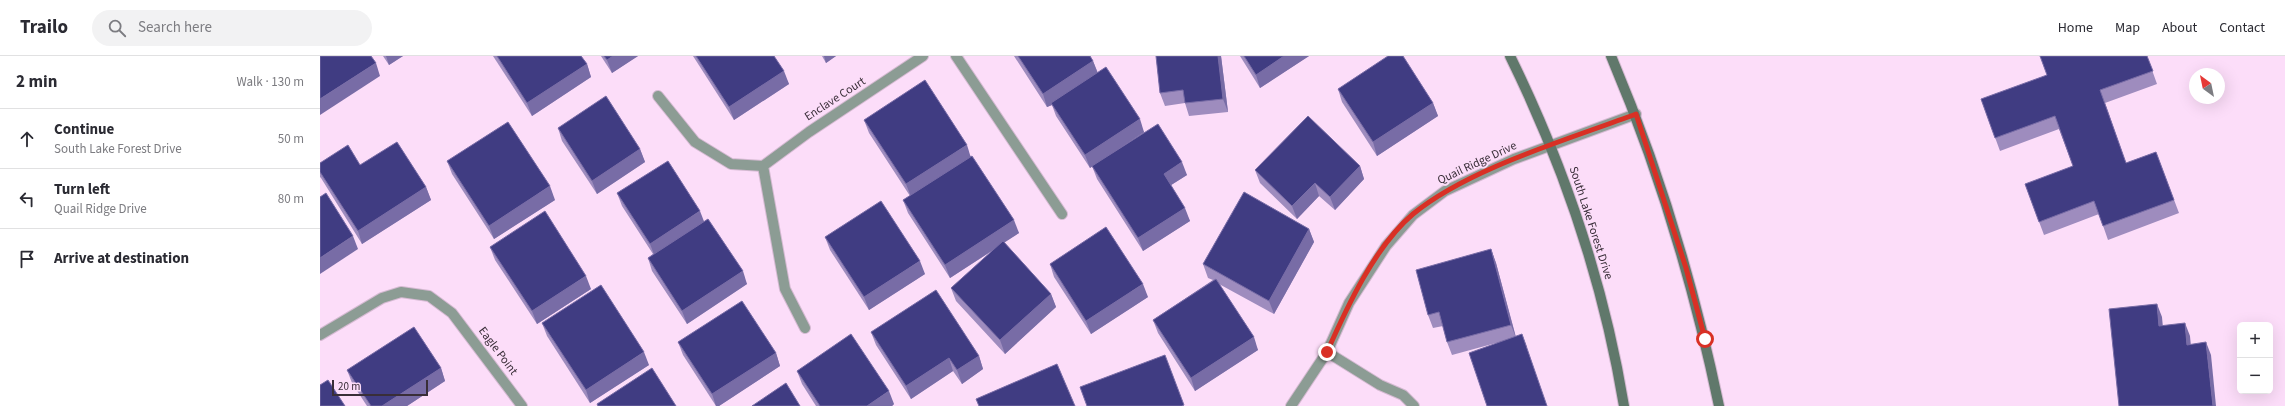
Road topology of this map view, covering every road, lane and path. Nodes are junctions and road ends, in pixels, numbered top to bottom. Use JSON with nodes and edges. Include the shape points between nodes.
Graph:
{"nodes":[{"id":1,"x":923,"y":56,"type":"edge"},
{"id":2,"x":956,"y":56,"type":"edge"},
{"id":3,"x":1510,"y":56,"type":"edge"},
{"id":4,"x":1611,"y":56,"type":"edge"},
{"id":5,"x":658,"y":96,"type":"dead end"},
{"id":6,"x":1636,"y":114,"type":"junction"},
{"id":7,"x":1551,"y":146,"type":"junction"},
{"id":8,"x":763,"y":166,"type":"junction"},
{"id":9,"x":1062,"y":214,"type":"dead end"},
{"id":10,"x":805,"y":328,"type":"dead end"},
{"id":11,"x":320,"y":335,"type":"edge"},
{"id":12,"x":1327,"y":352,"type":"junction"},
{"id":13,"x":522,"y":406,"type":"edge"},
{"id":14,"x":1291,"y":406,"type":"edge"},
{"id":15,"x":1414,"y":406,"type":"edge"},
{"id":16,"x":1624,"y":406,"type":"edge"},
{"id":17,"x":1719,"y":406,"type":"edge"}],
"edges":[{"from":1,"to":8,"type":"street","name":"Enclave Court"},
{"from":2,"to":9,"type":"street"},
{"from":3,"to":7,"type":"main road","name":"South Lake Forest Drive"},
{"from":4,"to":6,"type":"main road"},
{"from":5,"to":8,"type":"street","via":[[695,142],[731,164]]},
{"from":6,"to":7,"type":"street","name":"Quail Ridge Drive"},
{"from":6,"to":17,"type":"main road","via":[[1686,268]]},
{"from":7,"to":12,"type":"street","name":"Quail Ridge Drive","via":[[1514,159],[1445,191],[1412,215],[1386,246],[1349,302]]},
{"from":7,"to":16,"type":"main road","name":"South Lake Forest Drive","via":[[1600,292],[1616,358]]},
{"from":8,"to":10,"type":"street","via":[[785,289]]},
{"from":11,"to":13,"type":"street","name":"Eagle Point","via":[[382,298],[401,292],[429,296],[452,313]]},
{"from":12,"to":14,"type":"street","name":"Quail Ridge Drive"},
{"from":12,"to":15,"type":"street","via":[[1380,385],[1404,395]]}]}
